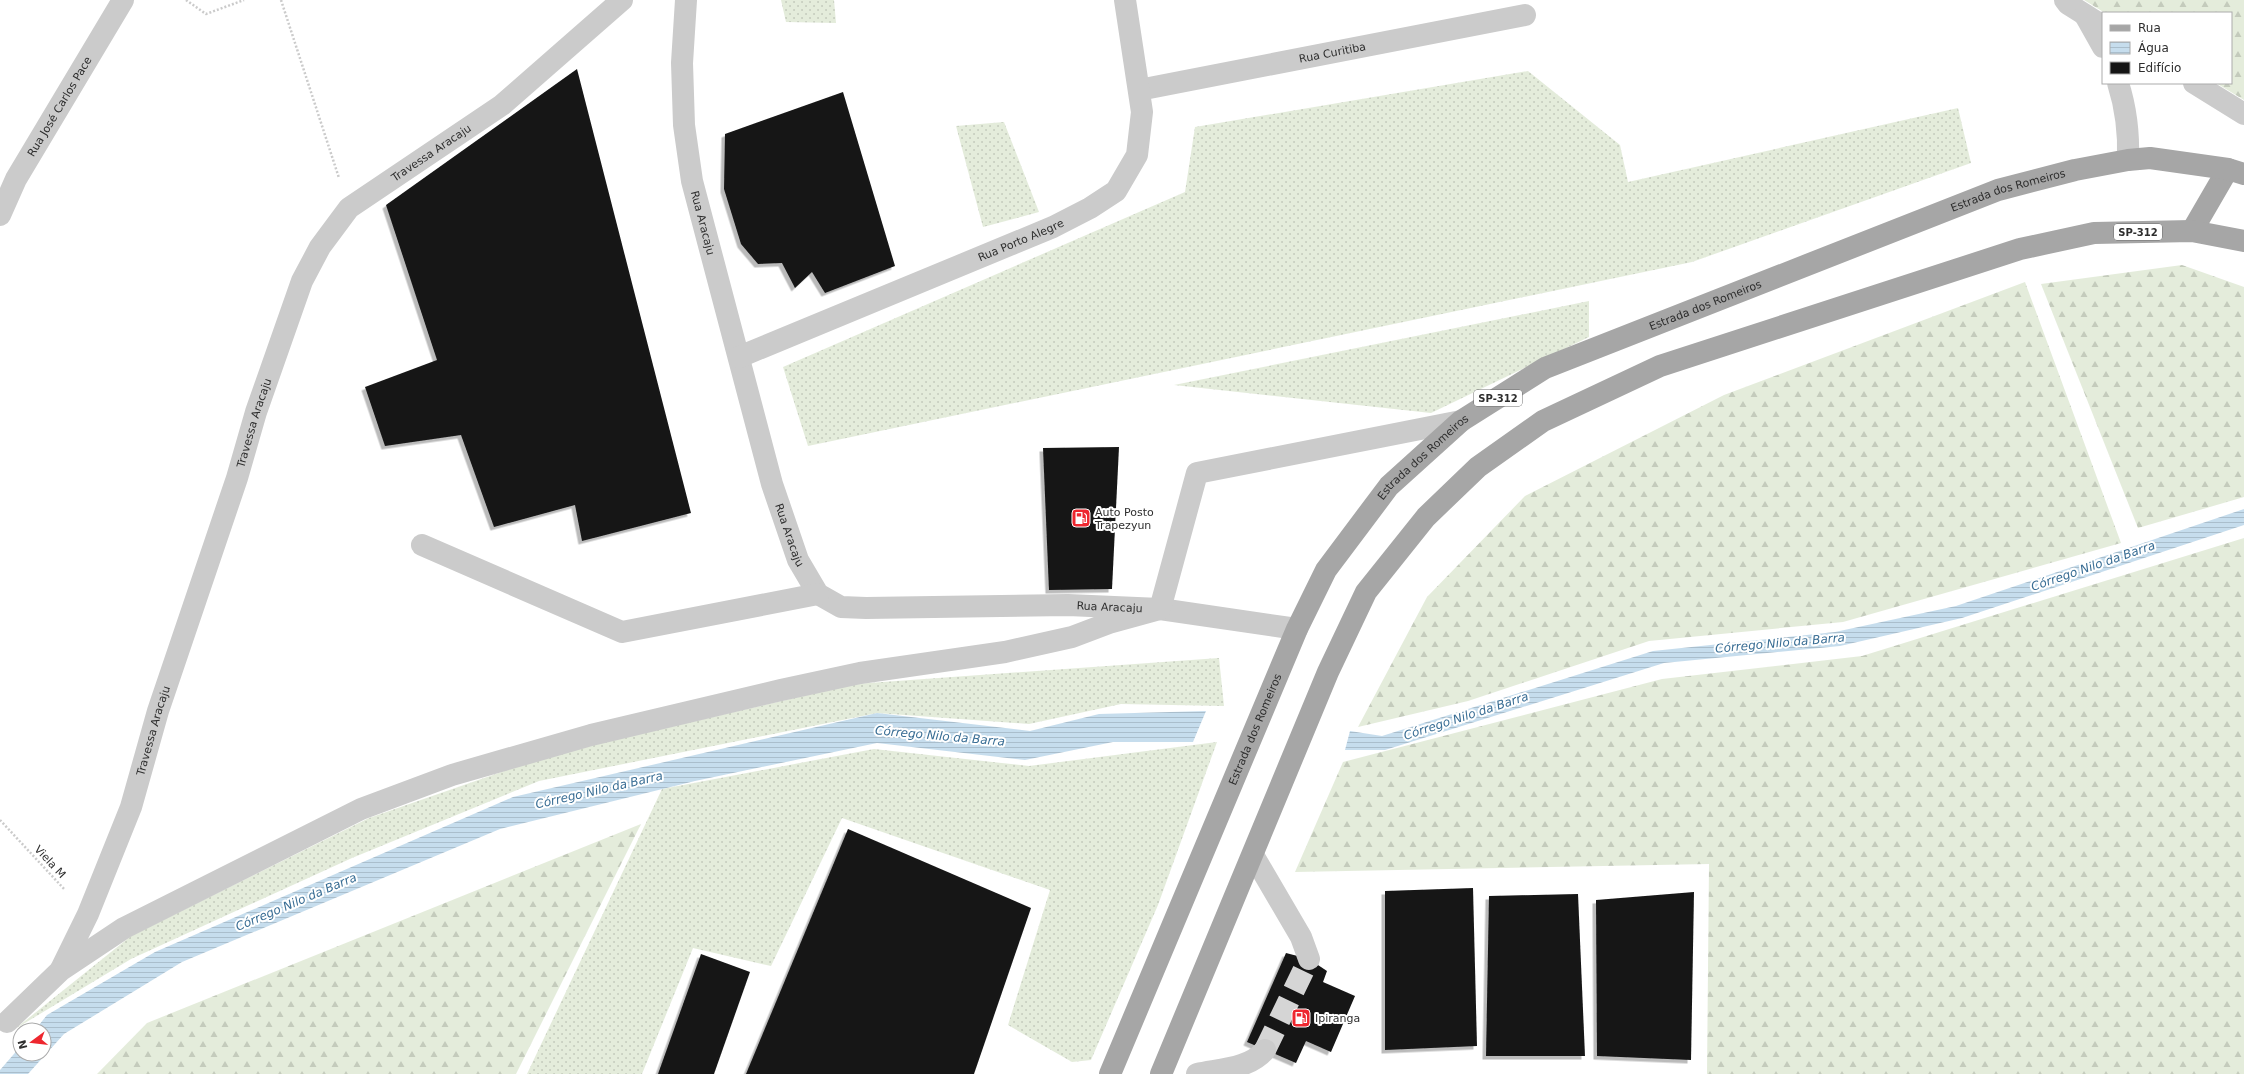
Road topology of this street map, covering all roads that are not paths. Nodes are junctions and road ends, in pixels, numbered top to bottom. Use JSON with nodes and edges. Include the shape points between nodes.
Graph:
{"nodes":[{"id":1,"x":123,"y":0,"type":"edge"},
{"id":2,"x":622,"y":0,"type":"edge"},
{"id":3,"x":686,"y":0,"type":"edge"},
{"id":4,"x":1125,"y":0,"type":"edge"},
{"id":5,"x":2065,"y":0,"type":"edge"},
{"id":6,"x":1524,"y":15,"type":"dead end"},
{"id":7,"x":2094,"y":21,"type":"edge"},
{"id":8,"x":2102,"y":44,"type":"edge"},
{"id":9,"x":2118,"y":84,"type":"edge"},
{"id":10,"x":2196,"y":84,"type":"edge"},
{"id":11,"x":1139,"y":90,"type":"junction"},
{"id":12,"x":2244,"y":114,"type":"edge"},
{"id":13,"x":2128,"y":160,"type":"junction"},
{"id":14,"x":2236,"y":171,"type":"edge"},
{"id":15,"x":0,"y":215,"type":"edge"},
{"id":16,"x":2192,"y":231,"type":"junction"},
{"id":17,"x":2244,"y":241,"type":"edge"},
{"id":18,"x":739,"y":356,"type":"junction"},
{"id":19,"x":1461,"y":421,"type":"junction"},
{"id":20,"x":422,"y":545,"type":"dead end"},
{"id":21,"x":818,"y":594,"type":"junction"},
{"id":22,"x":1160,"y":609,"type":"junction"},
{"id":23,"x":1298,"y":629,"type":"junction"},
{"id":24,"x":1253,"y":855,"type":"junction"},
{"id":25,"x":1309,"y":959,"type":"dead end"},
{"id":26,"x":61,"y":970,"type":"junction"},
{"id":27,"x":7,"y":1022,"type":"dead end"},
{"id":28,"x":1265,"y":1050,"type":"tunnel mouth"},
{"id":29,"x":1110,"y":1074,"type":"edge"},
{"id":30,"x":1162,"y":1074,"type":"edge"},
{"id":31,"x":1196,"y":1074,"type":"edge"}],
"edges":[{"from":1,"to":15,"type":"street","name":"Rua José Carlos Pace","via":[[20,172]]},
{"from":2,"to":26,"type":"street","name":"Travessa Aracaju","via":[[502,106],[348,208],[320,247],[302,281],[256,412],[237,478],[158,711],[131,807],[88,914]]},
{"from":3,"to":18,"type":"street","name":"Rua Aracaju","via":[[682,63],[684,125],[690,167],[716,277]]},
{"from":4,"to":11,"type":"street","name":"Rua Porto Alegre"},
{"from":5,"to":7,"type":"street"},
{"from":6,"to":11,"type":"street","name":"Rua Curitiba"},
{"from":7,"to":8,"type":"street"},
{"from":9,"to":13,"type":"street","via":[[2129,133]]},
{"from":10,"to":12,"type":"street"},
{"from":11,"to":18,"type":"street","name":"Rua Porto Alegre","via":[[1142,112],[1137,155],[1116,191],[1053,227]]},
{"from":13,"to":14,"type":"main road","name":"Estrada dos Romeiros","number":"SP-312","via":[[2150,158]]},
{"from":13,"to":19,"type":"main road","name":"Estrada dos Romeiros","number":"SP-312","via":[[2075,170],[1998,190],[1545,368]]},
{"from":14,"to":16,"type":"main road"},
{"from":16,"to":17,"type":"main road","number":"SP-312"},
{"from":16,"to":24,"type":"main road","number":"SP-312","via":[[2094,233],[2020,249],[1660,366],[1543,421],[1478,467],[1426,518],[1366,592],[1328,672]]},
{"from":18,"to":21,"type":"street","name":"Rua Aracaju","via":[[772,484],[798,560]]},
{"from":19,"to":22,"type":"street","via":[[1197,473]]},
{"from":19,"to":23,"type":"main road","name":"Estrada dos Romeiros","number":"SP-312","via":[[1389,486],[1326,570]]},
{"from":20,"to":21,"type":"street","via":[[622,632]]},
{"from":21,"to":22,"type":"street","name":"Rua Aracaju","via":[[841,607],[1068,605]]},
{"from":22,"to":23,"type":"street","name":"Rua Aracaju"},
{"from":22,"to":26,"type":"street","via":[[1109,623],[1072,637],[1005,652],[860,673],[743,699],[591,735],[452,775],[361,809],[124,928]]},
{"from":23,"to":29,"type":"main road","name":"Estrada dos Romeiros","number":"SP-312"},
{"from":24,"to":25,"type":"street","via":[[1301,937]]},
{"from":24,"to":30,"type":"main road","number":"SP-312"},
{"from":26,"to":27,"type":"street"},
{"from":28,"to":31,"type":"street","via":[[1259,1058],[1250,1063]]}]}
